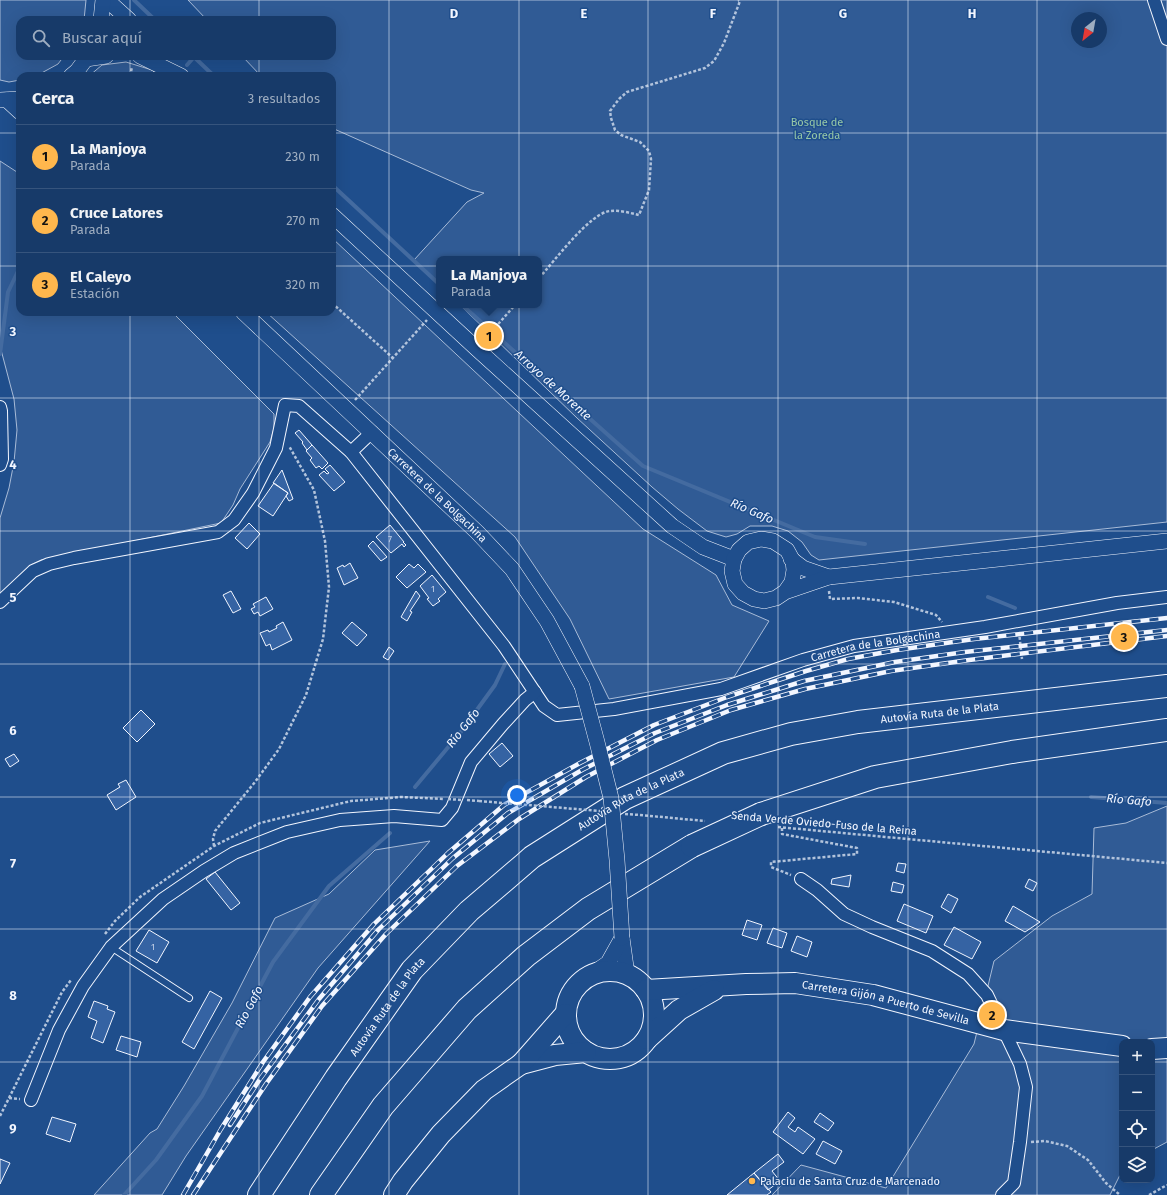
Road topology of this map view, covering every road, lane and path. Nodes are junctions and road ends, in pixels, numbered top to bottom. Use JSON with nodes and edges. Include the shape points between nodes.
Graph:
{"nodes":[{"id":1,"x":103,"y":0,"type":"edge"},
{"id":2,"x":107,"y":0,"type":"edge"},
{"id":3,"x":738,"y":0,"type":"edge"},
{"id":4,"x":1154,"y":0,"type":"edge"},
{"id":5,"x":101,"y":16,"type":"edge"},
{"id":6,"x":124,"y":16,"type":"edge"},
{"id":7,"x":1167,"y":39,"type":"edge"},
{"id":8,"x":85,"y":60,"type":"edge"},
{"id":9,"x":148,"y":60,"type":"edge"},
{"id":10,"x":167,"y":60,"type":"edge"},
{"id":11,"x":75,"y":72,"type":"edge"},
{"id":12,"x":173,"y":72,"type":"edge"},
{"id":13,"x":178,"y":72,"type":"edge"},
{"id":14,"x":6,"y":100,"type":"edge"},
{"id":15,"x":16,"y":109,"type":"edge"},
{"id":16,"x":336,"y":219,"type":"edge"},
{"id":17,"x":542,"y":275,"type":"edge"},
{"id":18,"x":336,"y":307,"type":"edge"},
{"id":19,"x":513,"y":308,"type":"edge"},
{"id":20,"x":436,"y":310,"type":"junction"},
{"id":21,"x":247,"y":316,"type":"edge"},
{"id":22,"x":486,"y":339,"type":"dead end"},
{"id":23,"x":393,"y":358,"type":"junction"},
{"id":24,"x":0,"y":407,"type":"edge"},
{"id":25,"x":347,"y":409,"type":"junction"},
{"id":26,"x":280,"y":430,"type":"junction"},
{"id":27,"x":372,"y":432,"type":"junction"},
{"id":28,"x":351,"y":452,"type":"junction"},
{"id":29,"x":0,"y":466,"type":"edge"},
{"id":30,"x":1167,"y":541,"type":"edge"},
{"id":31,"x":734,"y":559,"type":"junction"},
{"id":32,"x":792,"y":559,"type":"junction"},
{"id":33,"x":829,"y":577,"type":"junction"},
{"id":34,"x":785,"y":592,"type":"junction"},
{"id":35,"x":1167,"y":597,"type":"edge"},
{"id":36,"x":0,"y":602,"type":"edge"},
{"id":37,"x":1017,"y":622,"type":"junction"},
{"id":38,"x":953,"y":632,"type":"junction"},
{"id":39,"x":1022,"y":659,"type":"dead end"},
{"id":40,"x":1167,"y":686,"type":"edge"},
{"id":41,"x":535,"y":692,"type":"junction"},
{"id":42,"x":1167,"y":730,"type":"edge"},
{"id":43,"x":461,"y":800,"type":"dead end"},
{"id":44,"x":479,"y":801,"type":"dead end"},
{"id":45,"x":602,"y":812,"type":"dead end"},
{"id":46,"x":625,"y":814,"type":"dead end"},
{"id":47,"x":711,"y":821,"type":"dead end"},
{"id":48,"x":767,"y":821,"type":"junction"},
{"id":49,"x":782,"y":828,"type":"junction"},
{"id":50,"x":214,"y":846,"type":"junction"},
{"id":51,"x":1167,"y":863,"type":"edge"},
{"id":52,"x":801,"y":879,"type":"joint"},
{"id":53,"x":103,"y":937,"type":"dead end"},
{"id":54,"x":622,"y":938,"type":"junction"},
{"id":55,"x":111,"y":947,"type":"junction"},
{"id":56,"x":592,"y":974,"type":"junction"},
{"id":57,"x":627,"y":974,"type":"junction"},
{"id":58,"x":71,"y":980,"type":"dead end"},
{"id":59,"x":720,"y":986,"type":"junction"},
{"id":60,"x":646,"y":990,"type":"junction"},
{"id":61,"x":189,"y":998,"type":"dead end"},
{"id":62,"x":565,"y":1014,"type":"junction"},
{"id":63,"x":1004,"y":1030,"type":"junction"},
{"id":64,"x":647,"y":1039,"type":"junction"},
{"id":65,"x":1119,"y":1046,"type":"edge"},
{"id":66,"x":1167,"y":1048,"type":"edge"},
{"id":67,"x":1155,"y":1049,"type":"edge"},
{"id":68,"x":586,"y":1052,"type":"junction"},
{"id":69,"x":522,"y":1064,"type":"junction"},
{"id":70,"x":31,"y":1100,"type":"dead end"},
{"id":71,"x":0,"y":1116,"type":"edge"},
{"id":72,"x":1020,"y":1142,"type":"junction"},
{"id":73,"x":1167,"y":1185,"type":"edge"},
{"id":74,"x":259,"y":1195,"type":"edge"},
{"id":75,"x":321,"y":1195,"type":"edge"},
{"id":76,"x":394,"y":1195,"type":"edge"},
{"id":77,"x":1002,"y":1195,"type":"edge"},
{"id":78,"x":1120,"y":1195,"type":"edge"},
{"id":79,"x":1149,"y":1195,"type":"edge"}],
"edges":[{"from":1,"to":5,"type":"street"},
{"from":2,"to":6,"type":"street"},
{"from":3,"to":17,"type":"path","via":[[740,1],[724,44],[714,61],[705,68],[627,92],[610,111],[615,130],[640,142],[649,151],[649,190],[639,215],[610,211],[598,216],[586,224]]},
{"from":4,"to":7,"type":"street"},
{"from":8,"to":11,"type":"street"},
{"from":9,"to":12,"type":"street"},
{"from":10,"to":13,"type":"street"},
{"from":14,"to":15,"type":"street"},
{"from":16,"to":20,"type":"street"},
{"from":18,"to":23,"type":"path"},
{"from":19,"to":22,"type":"path"},
{"from":20,"to":23,"type":"path"},
{"from":20,"to":31,"type":"street","via":[[672,526],[703,547]]},
{"from":21,"to":25,"type":"street","name":"Carretera de la Bolgachina"},
{"from":23,"to":25,"type":"path"},
{"from":24,"to":29,"type":"street"},
{"from":25,"to":27,"type":"street","name":"Carretera de la Bolgachina"},
{"from":26,"to":28,"type":"street","name":"Carretera de la Bolgachina","via":[[285,405],[299,406]]},
{"from":26,"to":36,"type":"street","via":[[276,448],[253,492],[234,520],[218,532],[49,564],[33,571]]},
{"from":26,"to":50,"type":"path","via":[[314,490],[325,541],[328,587],[323,639],[306,695],[279,749],[215,831]]},
{"from":27,"to":28,"type":"street"},
{"from":27,"to":54,"type":"street","name":"Carretera de la Bolgachina","bridge":true,"via":[[478,532],[512,569],[547,621],[582,686],[611,798]]},
{"from":28,"to":41,"type":"street","name":"Carretera de la Bolgachina","via":[[504,646]]},
{"from":30,"to":33,"type":"street"},
{"from":31,"to":32,"type":"street","via":[[748,542],[762,539],[773,541],[787,550]]},
{"from":31,"to":34,"type":"street","via":[[732,571],[735,584],[743,593],[764,601]]},
{"from":32,"to":33,"type":"street","via":[[803,568]]},
{"from":32,"to":34,"type":"street","via":[[792,582]]},
{"from":33,"to":34,"type":"street"},
{"from":33,"to":38,"type":"path","via":[[830,598],[894,602],[936,615]]},
{"from":35,"to":37,"type":"street","name":"Carretera de la Bolgachina","via":[[1117,603]]},
{"from":37,"to":38,"type":"street","name":"Carretera de la Bolgachina"},
{"from":37,"to":39,"type":"path"},
{"from":38,"to":41,"type":"street","name":"Carretera de la Bolgachina","via":[[854,646],[803,660],[721,689],[614,709],[556,715],[544,706]]},
{"from":40,"to":74,"type":"highway","name":"Autovía Ruta de la Plata","via":[[858,722],[791,734],[723,753],[625,798],[524,864],[469,911],[412,970],[336,1078]]},
{"from":41,"to":55,"type":"street","via":[[503,724],[471,762],[452,808],[442,820],[394,816],[340,820],[286,832],[234,853],[204,871],[163,899]]},
{"from":42,"to":48,"type":"highway","via":[[1012,752],[875,777]]},
{"from":43,"to":50,"type":"path","bridge":true,"via":[[401,797],[351,801],[260,823]]},
{"from":44,"to":45,"type":"path","bridge":true},
{"from":46,"to":47,"type":"path","bridge":true},
{"from":48,"to":49,"type":"path","name":"Senda Verde Oviedo-Fuso de la Reina"},
{"from":48,"to":75,"type":"highway","bridge":true,"via":[[692,846],[588,909],[526,956],[466,1009],[383,1106]]},
{"from":49,"to":51,"type":"path","name":"Senda Verde Oviedo-Fuso de la Reina"},
{"from":49,"to":52,"type":"path","via":[[782,834],[857,848],[857,854],[771,862],[771,867]]},
{"from":50,"to":53,"type":"path","via":[[140,897]]},
{"from":52,"to":63,"type":"street","via":[[844,914],[932,951],[968,974],[987,995]]},
{"from":54,"to":56,"type":"street","via":[[608,963]]},
{"from":54,"to":57,"type":"street","name":"Carretera de la Bolgachina"},
{"from":55,"to":61,"type":"lane"},
{"from":55,"to":70,"type":"street","via":[[83,986],[59,1030]]},
{"from":56,"to":57,"type":"highway","via":[[611,971]]},
{"from":56,"to":62,"type":"highway","via":[[579,983],[572,992]]},
{"from":57,"to":60,"type":"highway"},
{"from":58,"to":71,"type":"path","via":[[62,992]]},
{"from":59,"to":60,"type":"highway","name":"Carretera Gijón a Puerto de Sevilla"},
{"from":59,"to":63,"type":"highway","name":"Carretera Gijón a Puerto de Sevilla","via":[[795,983],[841,990],[872,995]]},
{"from":59,"to":64,"type":"highway","name":"Carretera Gijón a Puerto de Sevilla","via":[[679,1010]]},
{"from":60,"to":64,"type":"highway","via":[[652,1003],[653,1024]]},
{"from":62,"to":68,"type":"highway","via":[[567,1028],[575,1043]]},
{"from":62,"to":69,"type":"highway"},
{"from":63,"to":65,"type":"highway","name":"Carretera Gijón a Puerto de Sevilla"},
{"from":63,"to":72,"type":"street","via":[[1020,1064],[1026,1087]]},
{"from":64,"to":68,"type":"highway","via":[[636,1051],[624,1057],[599,1058]]},
{"from":66,"to":67,"type":"highway"},
{"from":68,"to":69,"type":"highway","via":[[555,1055]]},
{"from":69,"to":76,"type":"highway","via":[[484,1090],[441,1134]]},
{"from":72,"to":77,"type":"street","via":[[1014,1183]]},
{"from":72,"to":78,"type":"path","via":[[1045,1141],[1067,1146],[1088,1160],[1106,1183]]},
{"from":73,"to":79,"type":"path"}]}
